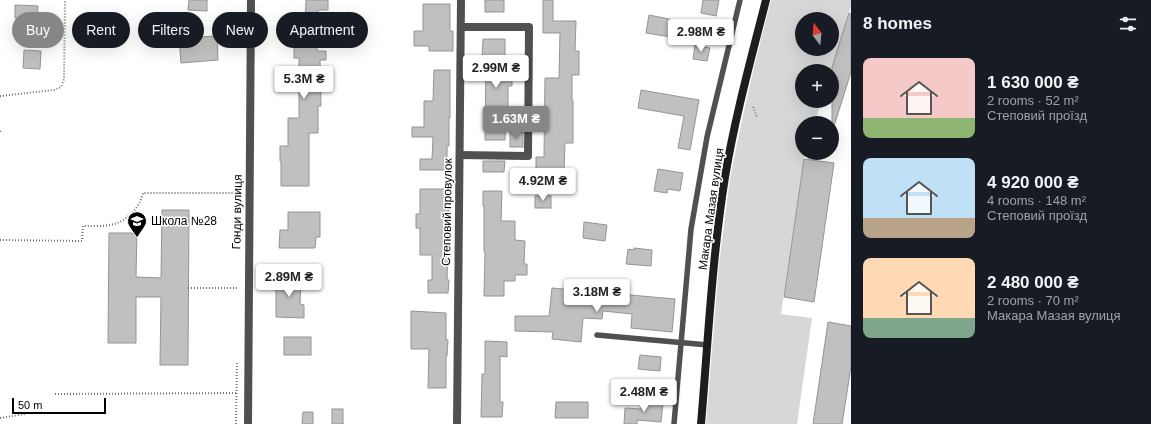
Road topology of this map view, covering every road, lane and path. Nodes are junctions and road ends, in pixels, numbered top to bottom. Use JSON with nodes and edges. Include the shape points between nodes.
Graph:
{"nodes":[{"id":1,"x":65,"y":0,"type":"edge"},
{"id":2,"x":251,"y":0,"type":"edge"},
{"id":3,"x":461,"y":0,"type":"edge"},
{"id":4,"x":740,"y":0,"type":"edge"},
{"id":5,"x":766,"y":0,"type":"edge"},
{"id":6,"x":461,"y":27,"type":"junction"},
{"id":7,"x":0,"y":96,"type":"edge"},
{"id":8,"x":753,"y":107,"type":"dead end"},
{"id":9,"x":757,"y":117,"type":"dead end"},
{"id":10,"x":460,"y":155,"type":"junction"},
{"id":11,"x":238,"y":193,"type":"dead end"},
{"id":12,"x":0,"y":240,"type":"edge"},
{"id":13,"x":188,"y":288,"type":"dead end"},
{"id":14,"x":238,"y":288,"type":"dead end"},
{"id":15,"x":597,"y":335,"type":"dead end"},
{"id":16,"x":681,"y":343,"type":"junction"},
{"id":17,"x":708,"y":345,"type":"junction"},
{"id":18,"x":237,"y":393,"type":"dead end"},
{"id":19,"x":54,"y":394,"type":"dead end"},
{"id":20,"x":26,"y":414,"type":"dead end"},
{"id":21,"x":0,"y":418,"type":"edge"},
{"id":22,"x":248,"y":424,"type":"edge"},
{"id":23,"x":457,"y":424,"type":"edge"},
{"id":24,"x":674,"y":424,"type":"edge"},
{"id":25,"x":701,"y":424,"type":"edge"}],
"edges":[{"from":1,"to":7,"type":"path","via":[[64,79],[61,87]]},
{"from":2,"to":22,"type":"street","name":"Гонди вулиця"},
{"from":3,"to":6,"type":"street","name":"Степовий провулок"},
{"from":4,"to":16,"type":"lane","via":[[707,137],[691,229]]},
{"from":5,"to":17,"type":"main road","name":"Макара Мазая вулиця","via":[[725,177],[714,264]]},
{"from":6,"to":10,"type":"street","name":"Степовий провулок"},
{"from":6,"to":10,"type":"street","via":[[529,27],[528,156]]},
{"from":8,"to":9,"type":"path"},
{"from":10,"to":23,"type":"street","name":"Степовий провулок"},
{"from":11,"to":12,"type":"path","via":[[143,193],[132,214],[118,223],[83,226],[82,241]]},
{"from":13,"to":14,"type":"path"},
{"from":15,"to":16,"type":"lane"},
{"from":16,"to":17,"type":"lane"},
{"from":16,"to":24,"type":"lane"},
{"from":17,"to":25,"type":"main road","name":"Макара Мазая вулиця"},
{"from":18,"to":19,"type":"path"},
{"from":20,"to":21,"type":"path"}]}
